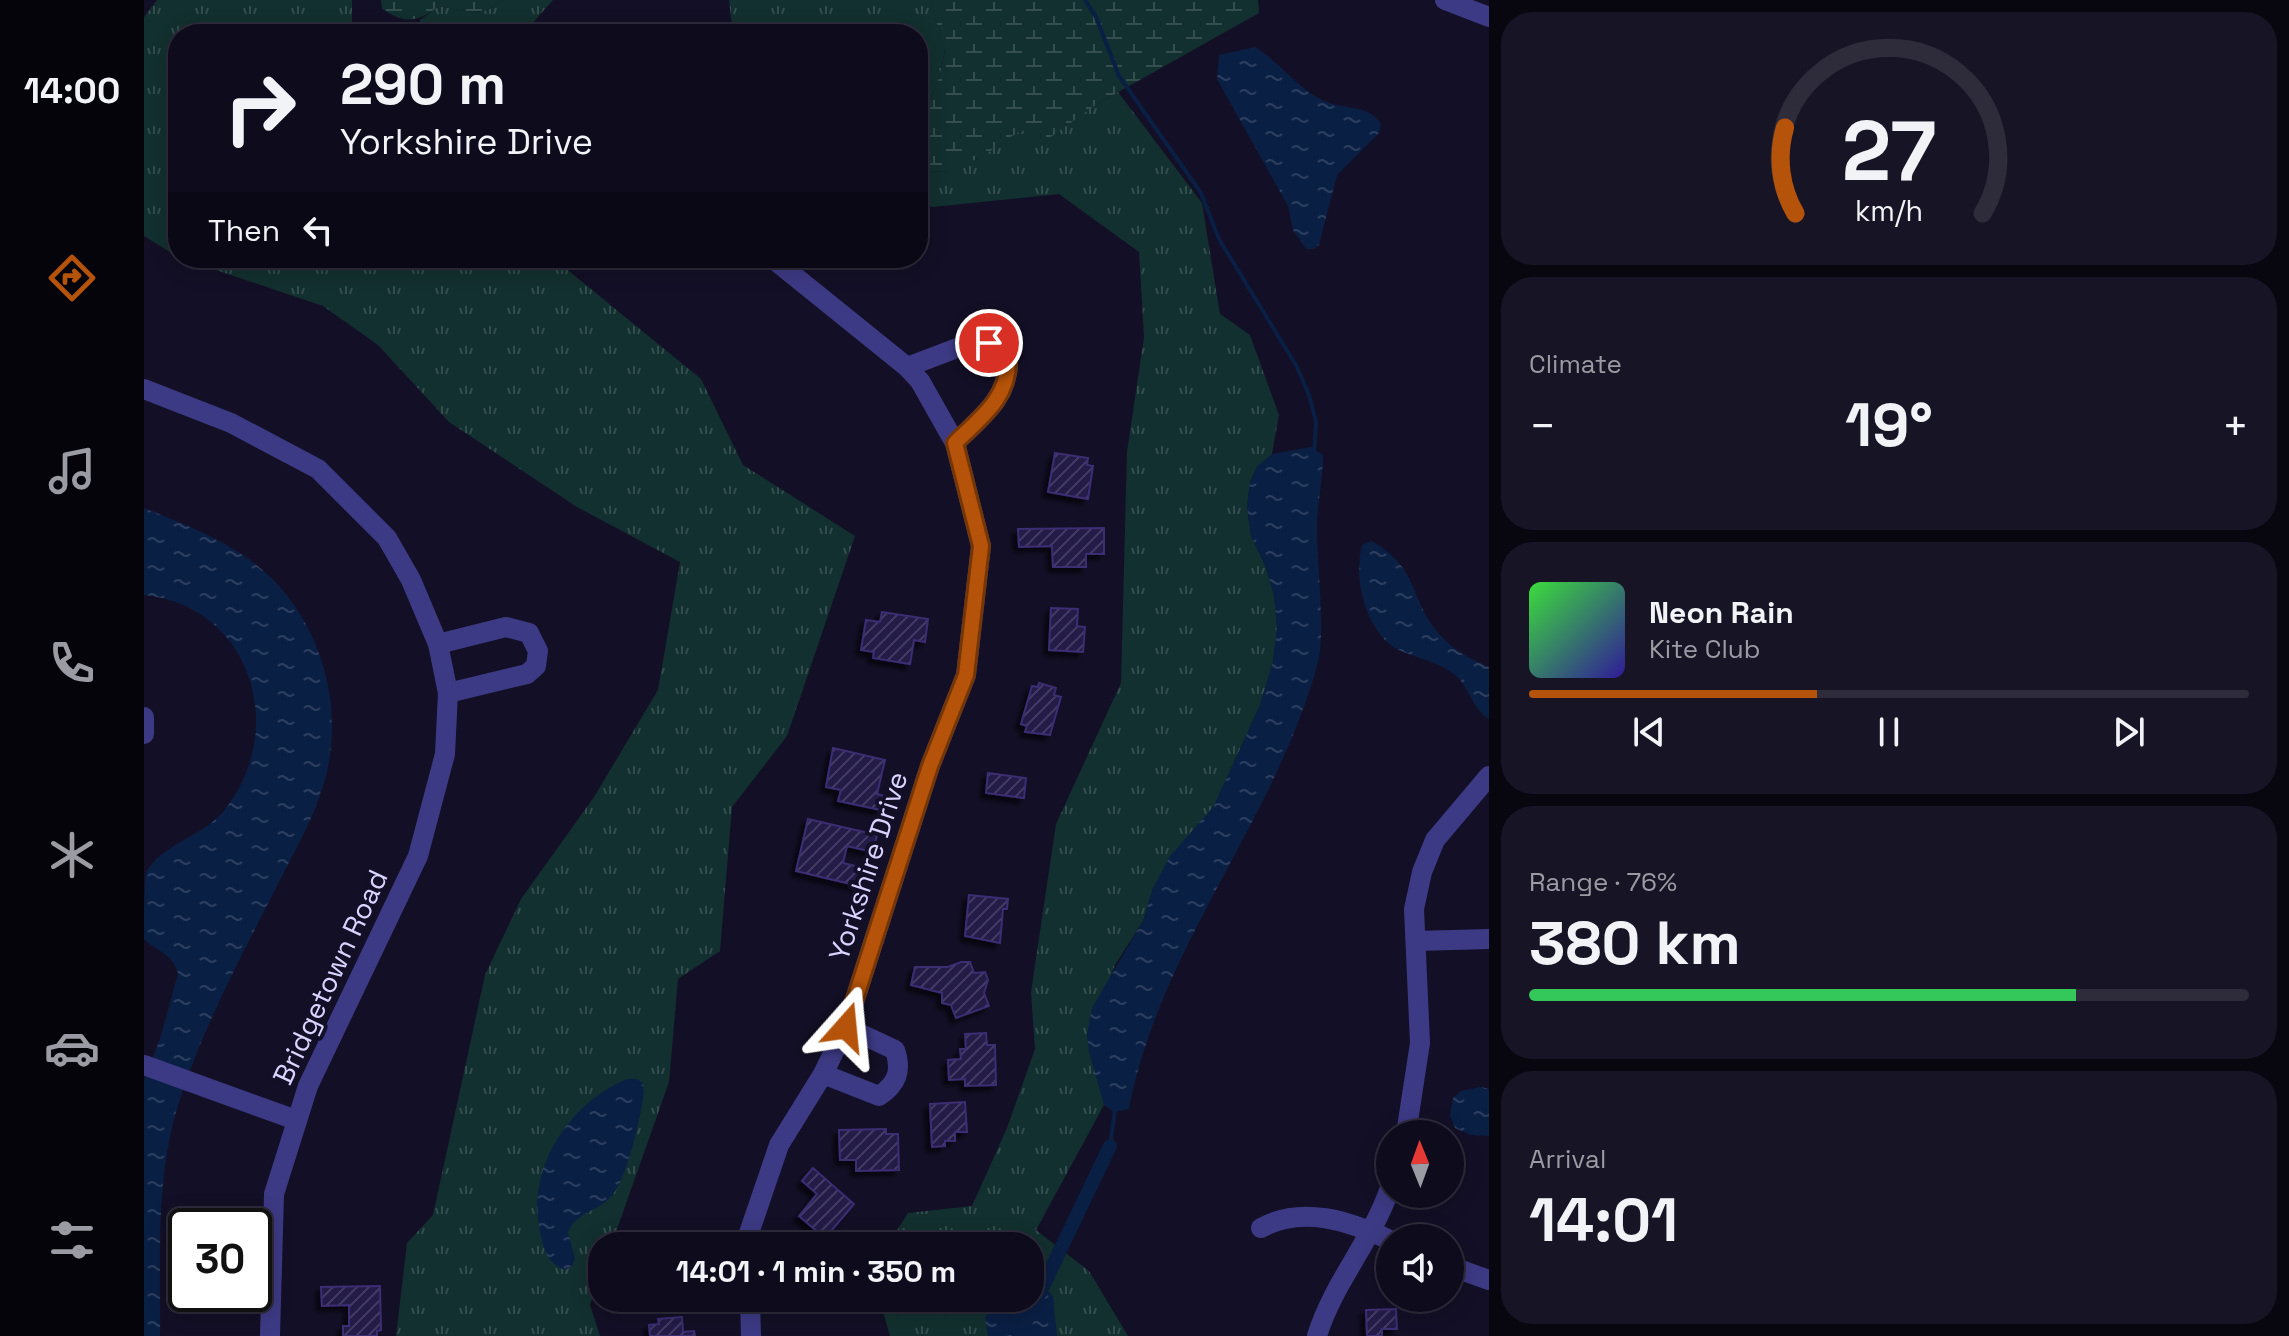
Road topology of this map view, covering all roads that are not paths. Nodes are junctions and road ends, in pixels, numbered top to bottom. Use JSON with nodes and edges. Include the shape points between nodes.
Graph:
{"nodes":[{"id":1,"x":1445,"y":0,"type":"edge"},
{"id":2,"x":1489,"y":17,"type":"edge"},
{"id":3,"x":784,"y":268,"type":"edge"},
{"id":4,"x":907,"y":367,"type":"junction"},
{"id":5,"x":144,"y":389,"type":"edge"},
{"id":6,"x":955,"y":443,"type":"junction"},
{"id":7,"x":438,"y":644,"type":"junction"},
{"id":8,"x":448,"y":693,"type":"junction"},
{"id":9,"x":144,"y":717,"type":"edge"},
{"id":10,"x":144,"y":734,"type":"edge"},
{"id":11,"x":1489,"y":776,"type":"edge"},
{"id":12,"x":1489,"y":939,"type":"edge"},
{"id":13,"x":1416,"y":941,"type":"junction"},
{"id":14,"x":846,"y":1027,"type":"junction"},
{"id":15,"x":144,"y":1065,"type":"edge"},
{"id":16,"x":823,"y":1074,"type":"junction"},
{"id":17,"x":296,"y":1120,"type":"junction"},
{"id":18,"x":1408,"y":1120,"type":"edge"},
{"id":19,"x":1381,"y":1208,"type":"edge"},
{"id":20,"x":1261,"y":1228,"type":"dead end"},
{"id":21,"x":1371,"y":1231,"type":"junction"},
{"id":22,"x":749,"y":1232,"type":"edge"},
{"id":23,"x":1376,"y":1233,"type":"edge"},
{"id":24,"x":1464,"y":1271,"type":"edge"},
{"id":25,"x":1489,"y":1280,"type":"edge"},
{"id":26,"x":750,"y":1312,"type":"edge"},
{"id":27,"x":270,"y":1336,"type":"edge"},
{"id":28,"x":751,"y":1336,"type":"edge"},
{"id":29,"x":1317,"y":1336,"type":"edge"}],
"edges":[{"from":1,"to":2,"type":"street"},
{"from":3,"to":4,"type":"street","name":"Yorkshire Drive"},
{"from":4,"to":6,"type":"street","name":"Yorkshire Drive"},
{"from":4,"to":6,"type":"street","via":[[965,345],[989,343],[1008,362],[1001,397]]},
{"from":5,"to":7,"type":"street","name":"Bridgetown Road","via":[[231,423],[318,469],[387,538]]},
{"from":6,"to":14,"type":"street","name":"Yorkshire Drive","via":[[981,546],[966,675],[930,766]]},
{"from":7,"to":8,"type":"street","name":"Bridgetown Road"},
{"from":7,"to":8,"type":"street","via":[[506,627],[529,633],[535,641],[536,666],[513,680]]},
{"from":8,"to":17,"type":"street","name":"Bridgetown Road","via":[[445,754],[418,856]]},
{"from":9,"to":10,"type":"street"},
{"from":11,"to":13,"type":"street","via":[[1435,840],[1414,909]]},
{"from":12,"to":13,"type":"street"},
{"from":13,"to":18,"type":"street","via":[[1420,1043]]},
{"from":14,"to":16,"type":"street","name":"Yorkshire Drive"},
{"from":14,"to":16,"type":"street","via":[[895,1050],[899,1072],[891,1088],[879,1096]]},
{"from":15,"to":17,"type":"street"},
{"from":16,"to":22,"type":"street","name":"Yorkshire Drive","via":[[779,1145]]},
{"from":17,"to":27,"type":"street","name":"Bridgetown Road","via":[[274,1194]]},
{"from":19,"to":21,"type":"street"},
{"from":20,"to":21,"type":"street","via":[[1300,1214]]},
{"from":21,"to":23,"type":"street"},
{"from":21,"to":29,"type":"street","via":[[1326,1305]]},
{"from":24,"to":25,"type":"street"},
{"from":26,"to":28,"type":"street"}]}
